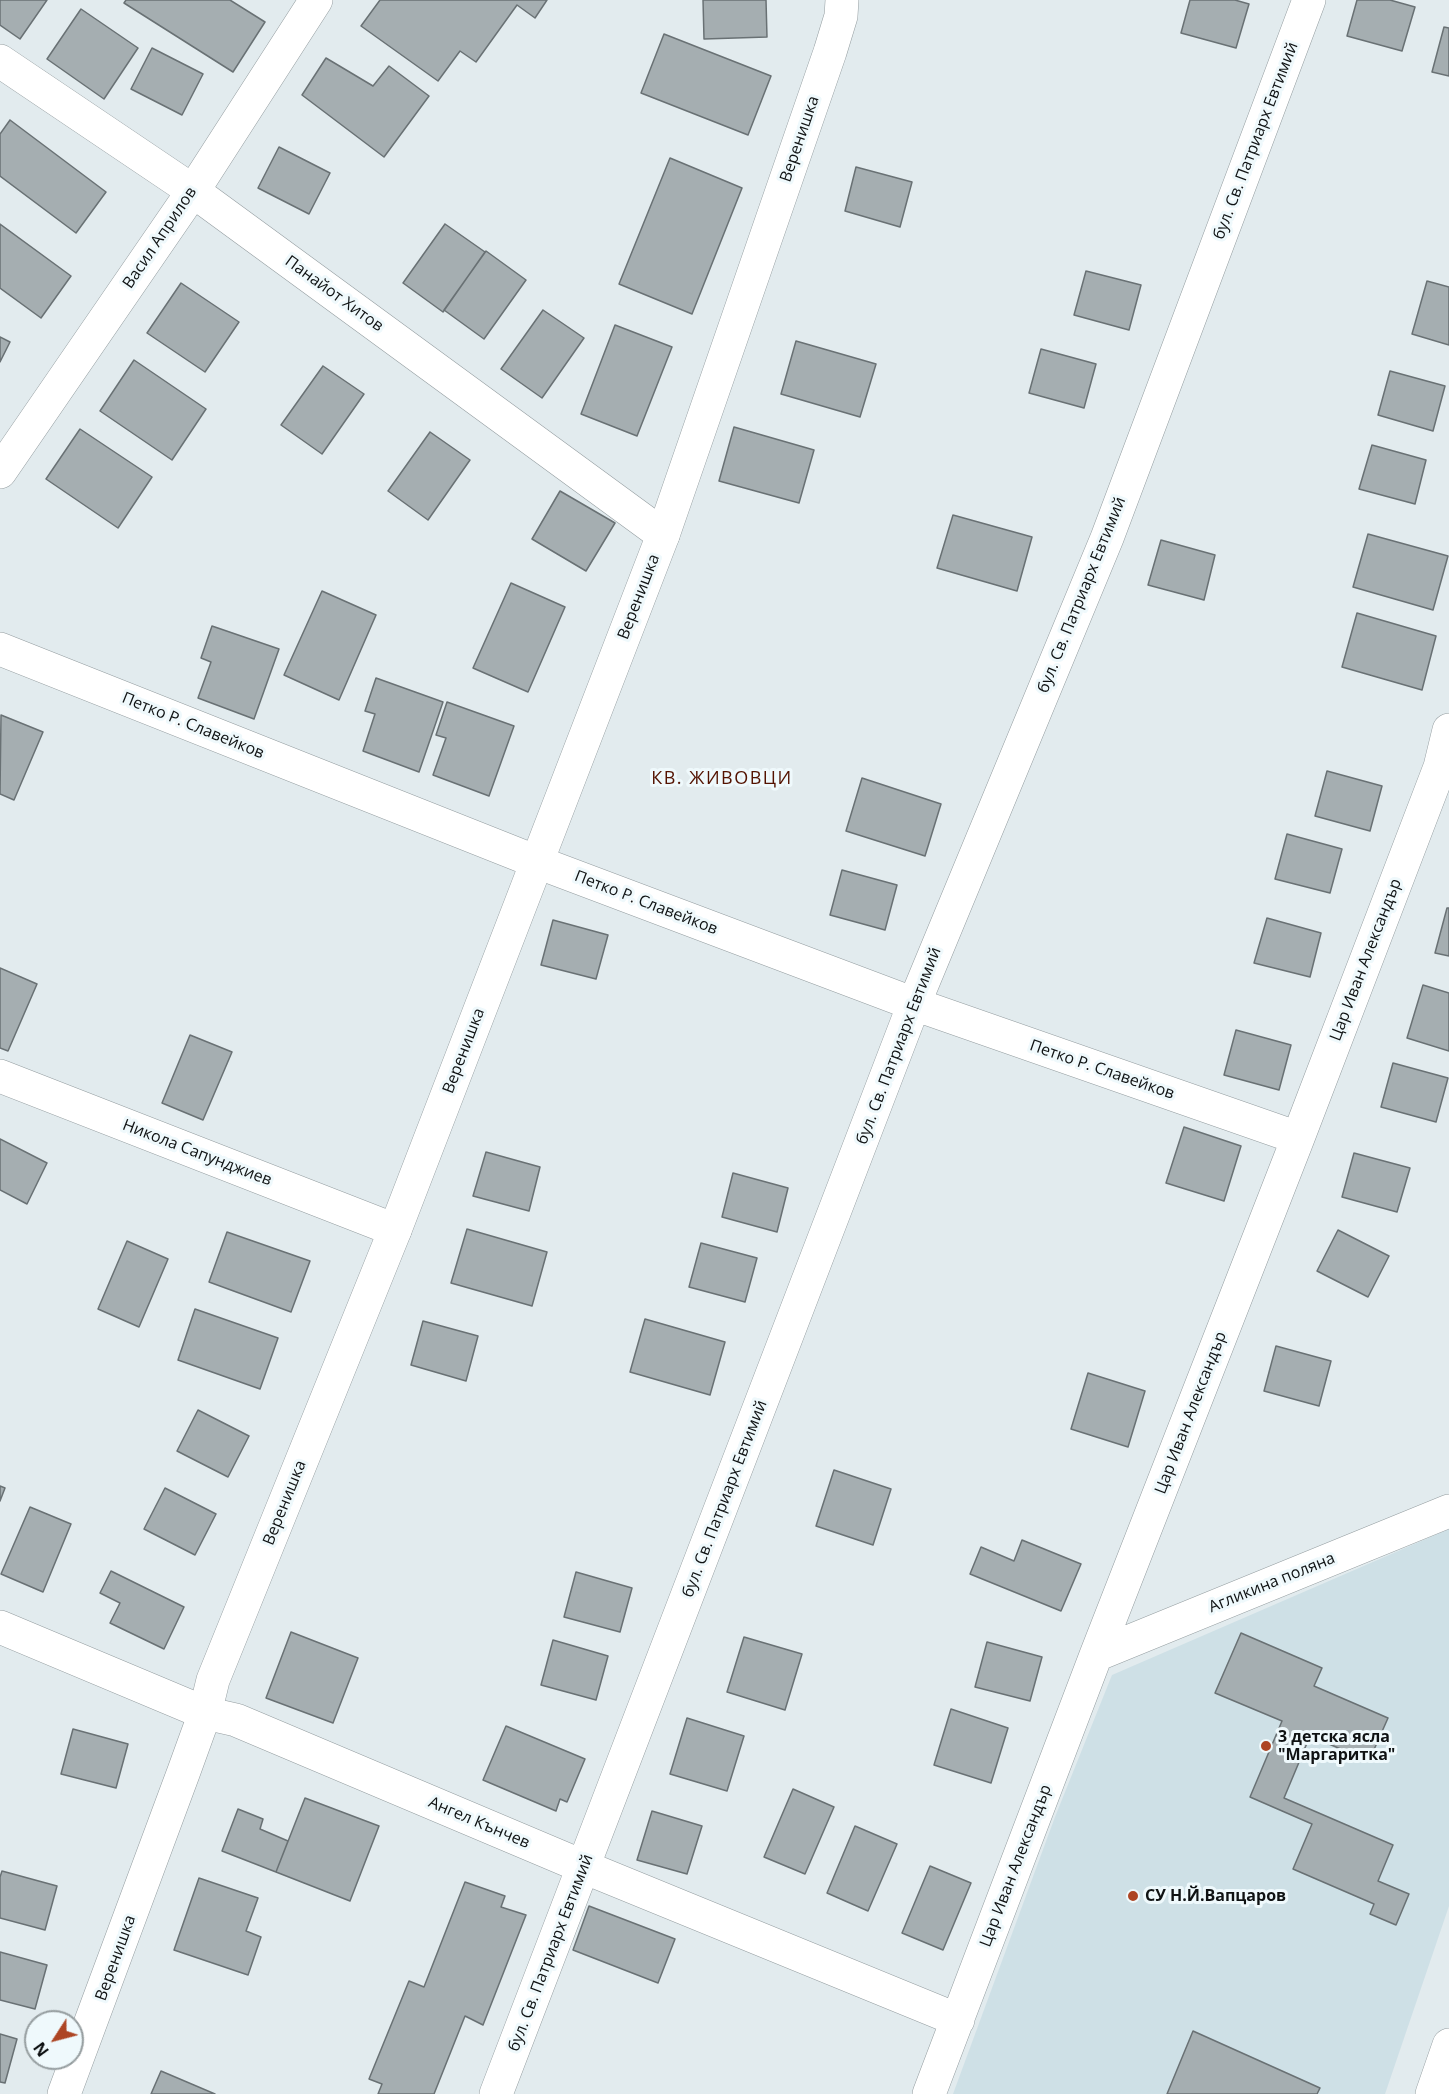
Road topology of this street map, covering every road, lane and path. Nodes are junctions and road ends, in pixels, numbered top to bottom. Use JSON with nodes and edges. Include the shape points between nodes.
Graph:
{"nodes":[{"id":1,"x":316,"y":0,"type":"edge"},
{"id":2,"x":842,"y":0,"type":"edge"},
{"id":3,"x":1309,"y":0,"type":"edge"},
{"id":4,"x":0,"y":61,"type":"edge"},
{"id":5,"x":193,"y":191,"type":"junction"},
{"id":6,"x":0,"y":472,"type":"edge"},
{"id":7,"x":663,"y":535,"type":"junction"},
{"id":8,"x":0,"y":649,"type":"edge"},
{"id":9,"x":1449,"y":730,"type":"edge"},
{"id":10,"x":537,"y":862,"type":"junction"},
{"id":11,"x":914,"y":1004,"type":"junction"},
{"id":12,"x":0,"y":1076,"type":"edge"},
{"id":13,"x":1298,"y":1138,"type":"junction"},
{"id":14,"x":395,"y":1230,"type":"junction"},
{"id":15,"x":1449,"y":1511,"type":"edge"},
{"id":16,"x":0,"y":1627,"type":"edge"},
{"id":17,"x":1096,"y":1655,"type":"junction"},
{"id":18,"x":205,"y":1713,"type":"junction"},
{"id":19,"x":584,"y":1867,"type":"junction"},
{"id":20,"x":958,"y":2020,"type":"junction"},
{"id":21,"x":1449,"y":2045,"type":"edge"},
{"id":22,"x":64,"y":2094,"type":"edge"},
{"id":23,"x":496,"y":2094,"type":"edge"},
{"id":24,"x":929,"y":2094,"type":"edge"},
{"id":25,"x":1432,"y":2094,"type":"edge"}],
"edges":[{"from":1,"to":5,"type":"street","name":"Васил Априлов"},
{"from":2,"to":7,"type":"street","name":"Веренишка","via":[[830,52]]},
{"from":3,"to":11,"type":"street","name":"бул. Св. Патриарх Евтимий","via":[[1107,538]]},
{"from":4,"to":5,"type":"street","name":"Панайот Хитов"},
{"from":5,"to":6,"type":"street","name":"Васил Априлов"},
{"from":5,"to":7,"type":"street","name":"Панайот Хитов"},
{"from":7,"to":10,"type":"street","name":"Веренишка"},
{"from":8,"to":10,"type":"street","name":"Петко Р. Славейков"},
{"from":9,"to":13,"type":"street","name":"Цар Иван Александър","via":[[1440,767]]},
{"from":10,"to":11,"type":"street","name":"Петко Р. Славейков"},
{"from":10,"to":14,"type":"street","name":"Веренишка"},
{"from":11,"to":13,"type":"street","name":"Петко Р. Славейков"},
{"from":11,"to":19,"type":"street","name":"бул. Св. Патриарх Евтимий"},
{"from":12,"to":14,"type":"street","name":"Никола Сапунджиев"},
{"from":13,"to":17,"type":"street","name":"Цар Иван Александър"},
{"from":14,"to":18,"type":"street","name":"Веренишка","via":[[213,1680]]},
{"from":15,"to":17,"type":"street","name":"Агликина поляна"},
{"from":16,"to":18,"type":"street","name":"Ангел Кънчев"},
{"from":17,"to":20,"type":"street","name":"Цар Иван Александър"},
{"from":18,"to":19,"type":"street","name":"Ангел Кънчев","via":[[236,1720]]},
{"from":18,"to":22,"type":"street","name":"Веренишка"},
{"from":19,"to":20,"type":"street","name":"Ангел Кънчев"},
{"from":19,"to":23,"type":"street","name":"бул. Св. Патриарх Евтимий"},
{"from":20,"to":24,"type":"street","name":"Цар Иван Александър"},
{"from":21,"to":25,"type":"street"}]}
